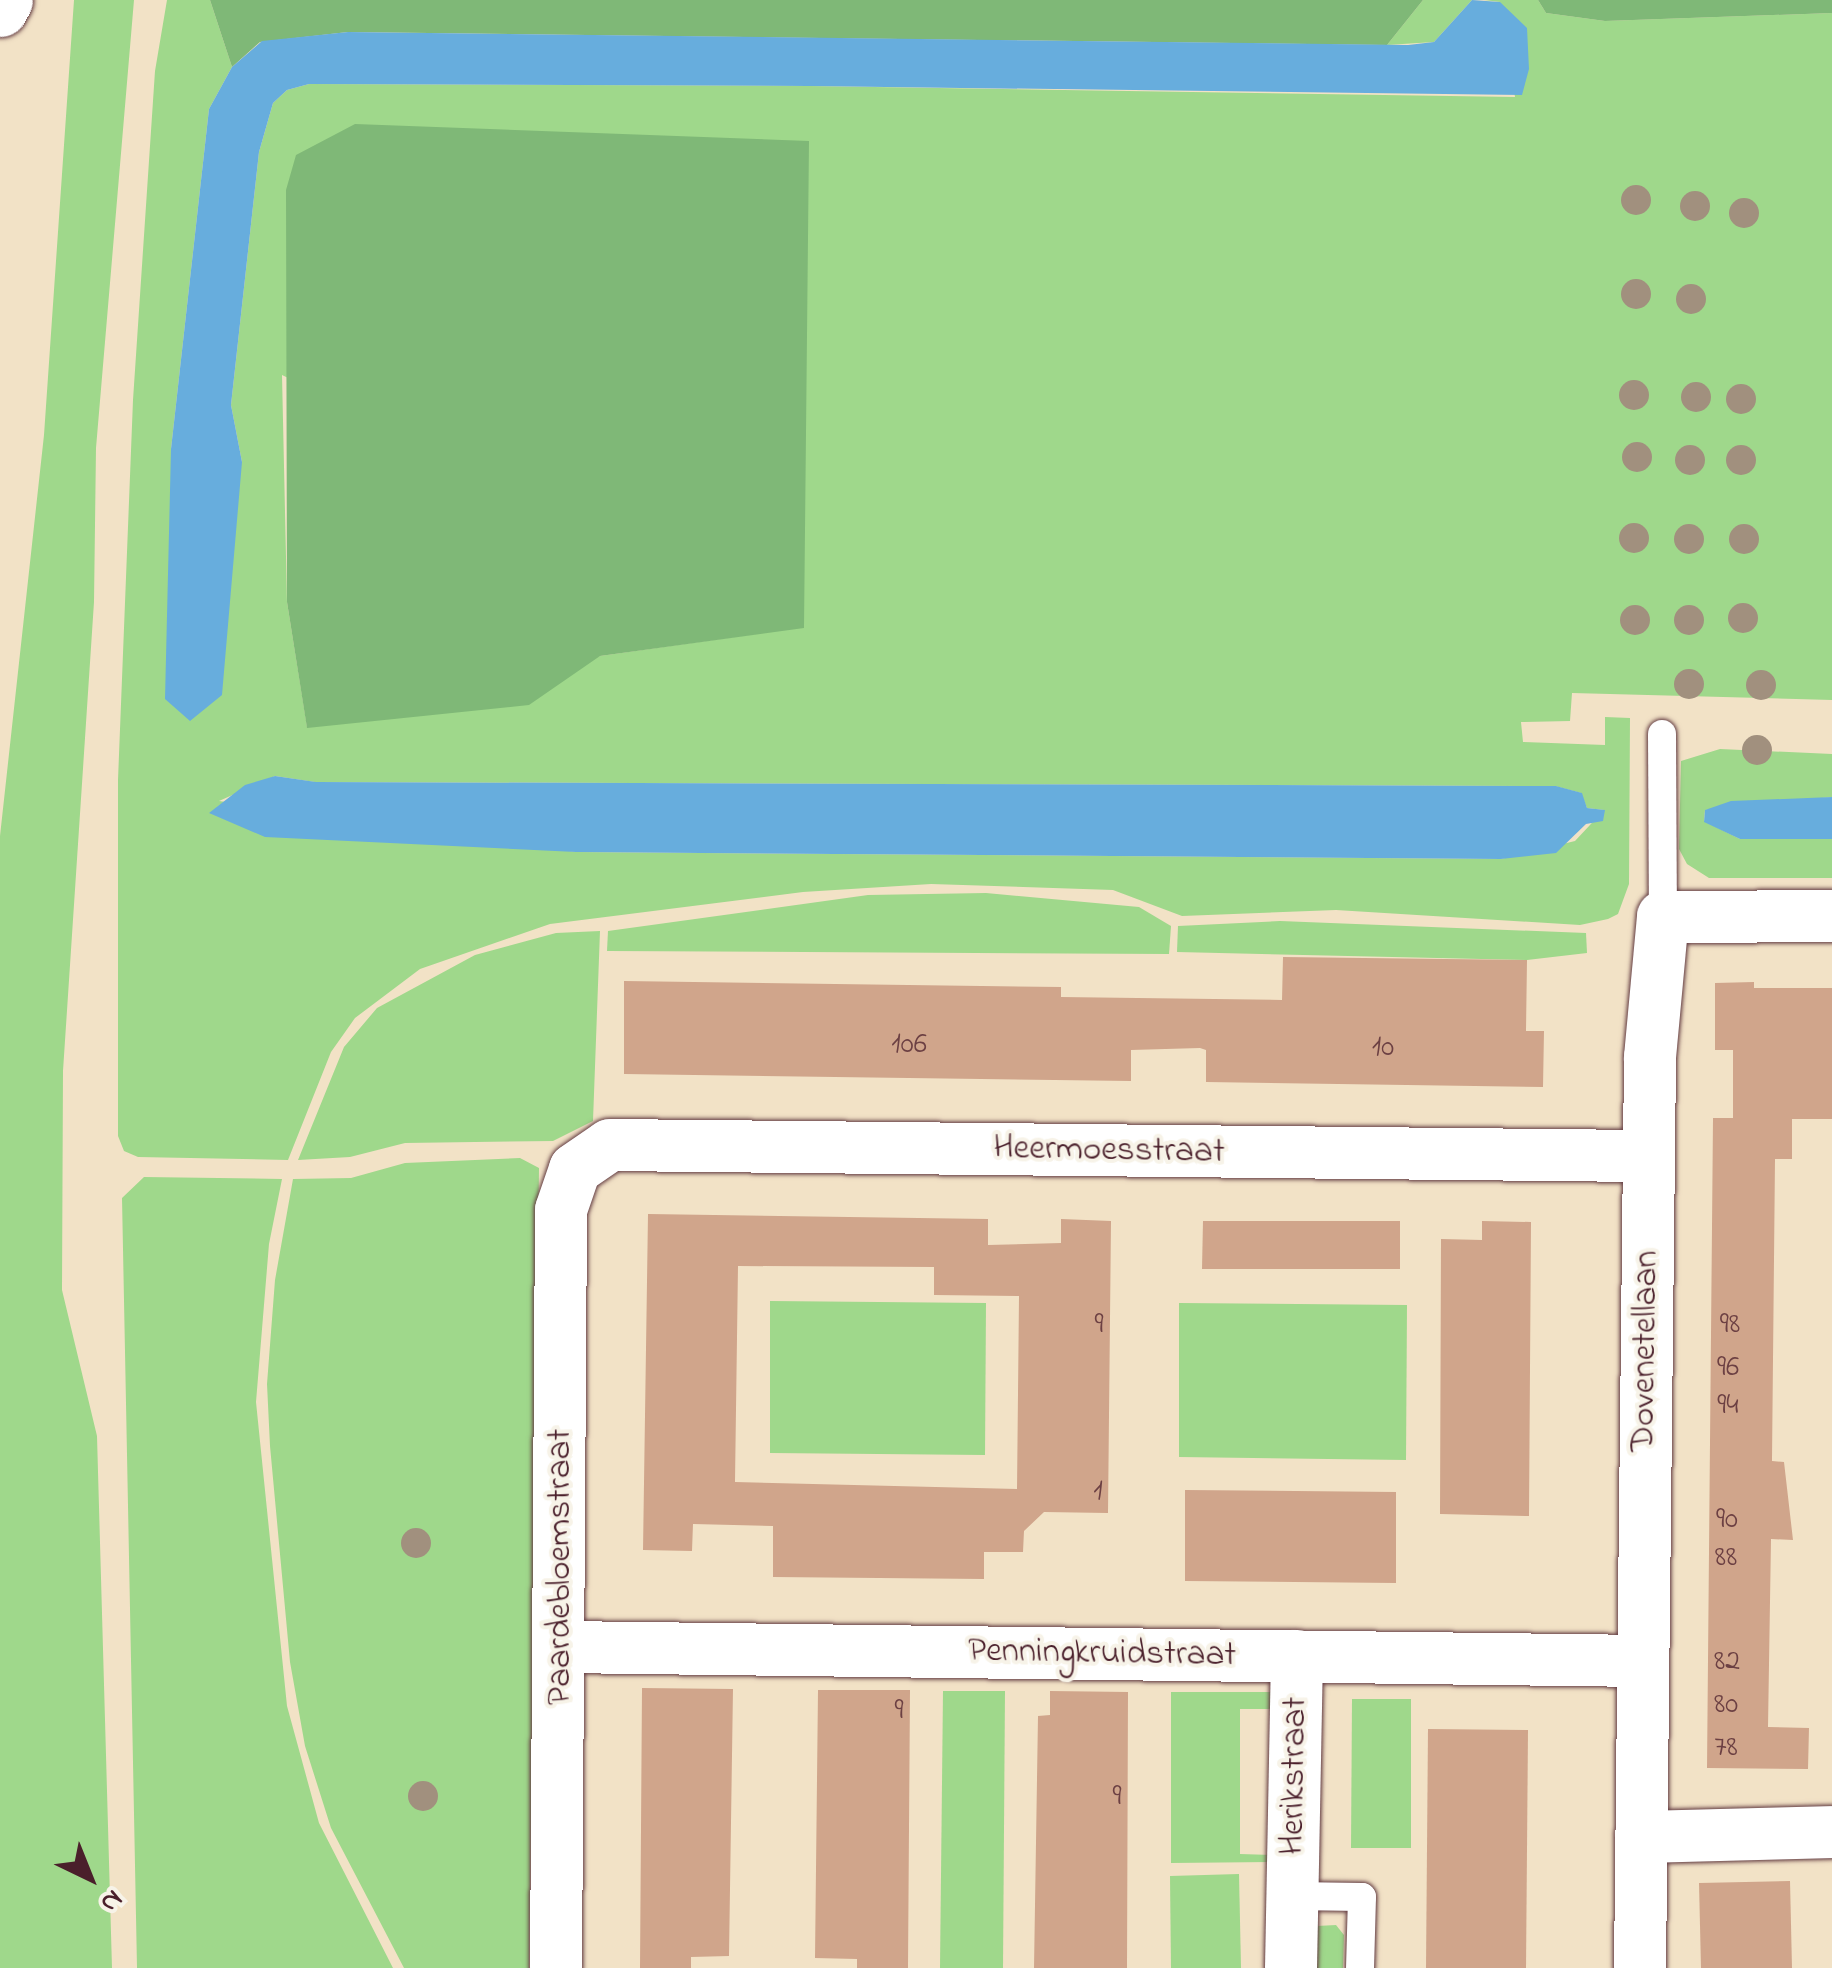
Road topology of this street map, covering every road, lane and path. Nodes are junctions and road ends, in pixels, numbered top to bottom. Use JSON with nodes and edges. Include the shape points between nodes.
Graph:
{"nodes":[{"id":1,"x":4,"y":0,"type":"edge"},
{"id":2,"x":0,"y":9,"type":"edge"},
{"id":3,"x":1662,"y":734,"type":"dead end"},
{"id":4,"x":1832,"y":916,"type":"edge"},
{"id":5,"x":1663,"y":917,"type":"junction"},
{"id":6,"x":1649,"y":1156,"type":"junction"},
{"id":7,"x":576,"y":1168,"type":"joint"},
{"id":8,"x":562,"y":1647,"type":"junction"},
{"id":9,"x":1297,"y":1656,"type":"junction"},
{"id":10,"x":1642,"y":1660,"type":"junction"},
{"id":11,"x":1832,"y":1832,"type":"edge"},
{"id":12,"x":1641,"y":1837,"type":"junction"},
{"id":13,"x":1292,"y":1896,"type":"junction"},
{"id":14,"x":556,"y":1968,"type":"edge"},
{"id":15,"x":1291,"y":1968,"type":"edge"},
{"id":16,"x":1360,"y":1968,"type":"edge"},
{"id":17,"x":1640,"y":1968,"type":"edge"}],
"edges":[{"from":1,"to":2,"type":"main road"},
{"from":3,"to":5,"type":"lane","name":"Dovenetellaan"},
{"from":4,"to":5,"type":"street"},
{"from":5,"to":6,"type":"street","name":"Dovenetellaan","via":[[1651,1020]]},
{"from":6,"to":7,"type":"street","name":"Heermoesstraat","via":[[610,1145]]},
{"from":6,"to":10,"type":"street","name":"Dovenetellaan"},
{"from":7,"to":8,"type":"street","name":"Paardebloemstraat","via":[[561,1210]]},
{"from":8,"to":9,"type":"street","name":"Penningkruidstraat"},
{"from":8,"to":14,"type":"street","name":"Paardebloemstraat"},
{"from":9,"to":10,"type":"street","name":"Penningkruidstraat"},
{"from":9,"to":13,"type":"street","name":"Herikstraat"},
{"from":10,"to":12,"type":"street","name":"Dovenetellaan"},
{"from":11,"to":12,"type":"street"},
{"from":12,"to":17,"type":"street","name":"Dovenetellaan"},
{"from":13,"to":15,"type":"street","name":"Herikstraat"},
{"from":13,"to":16,"type":"lane","name":"Herikstraat","via":[[1362,1897]]}]}
